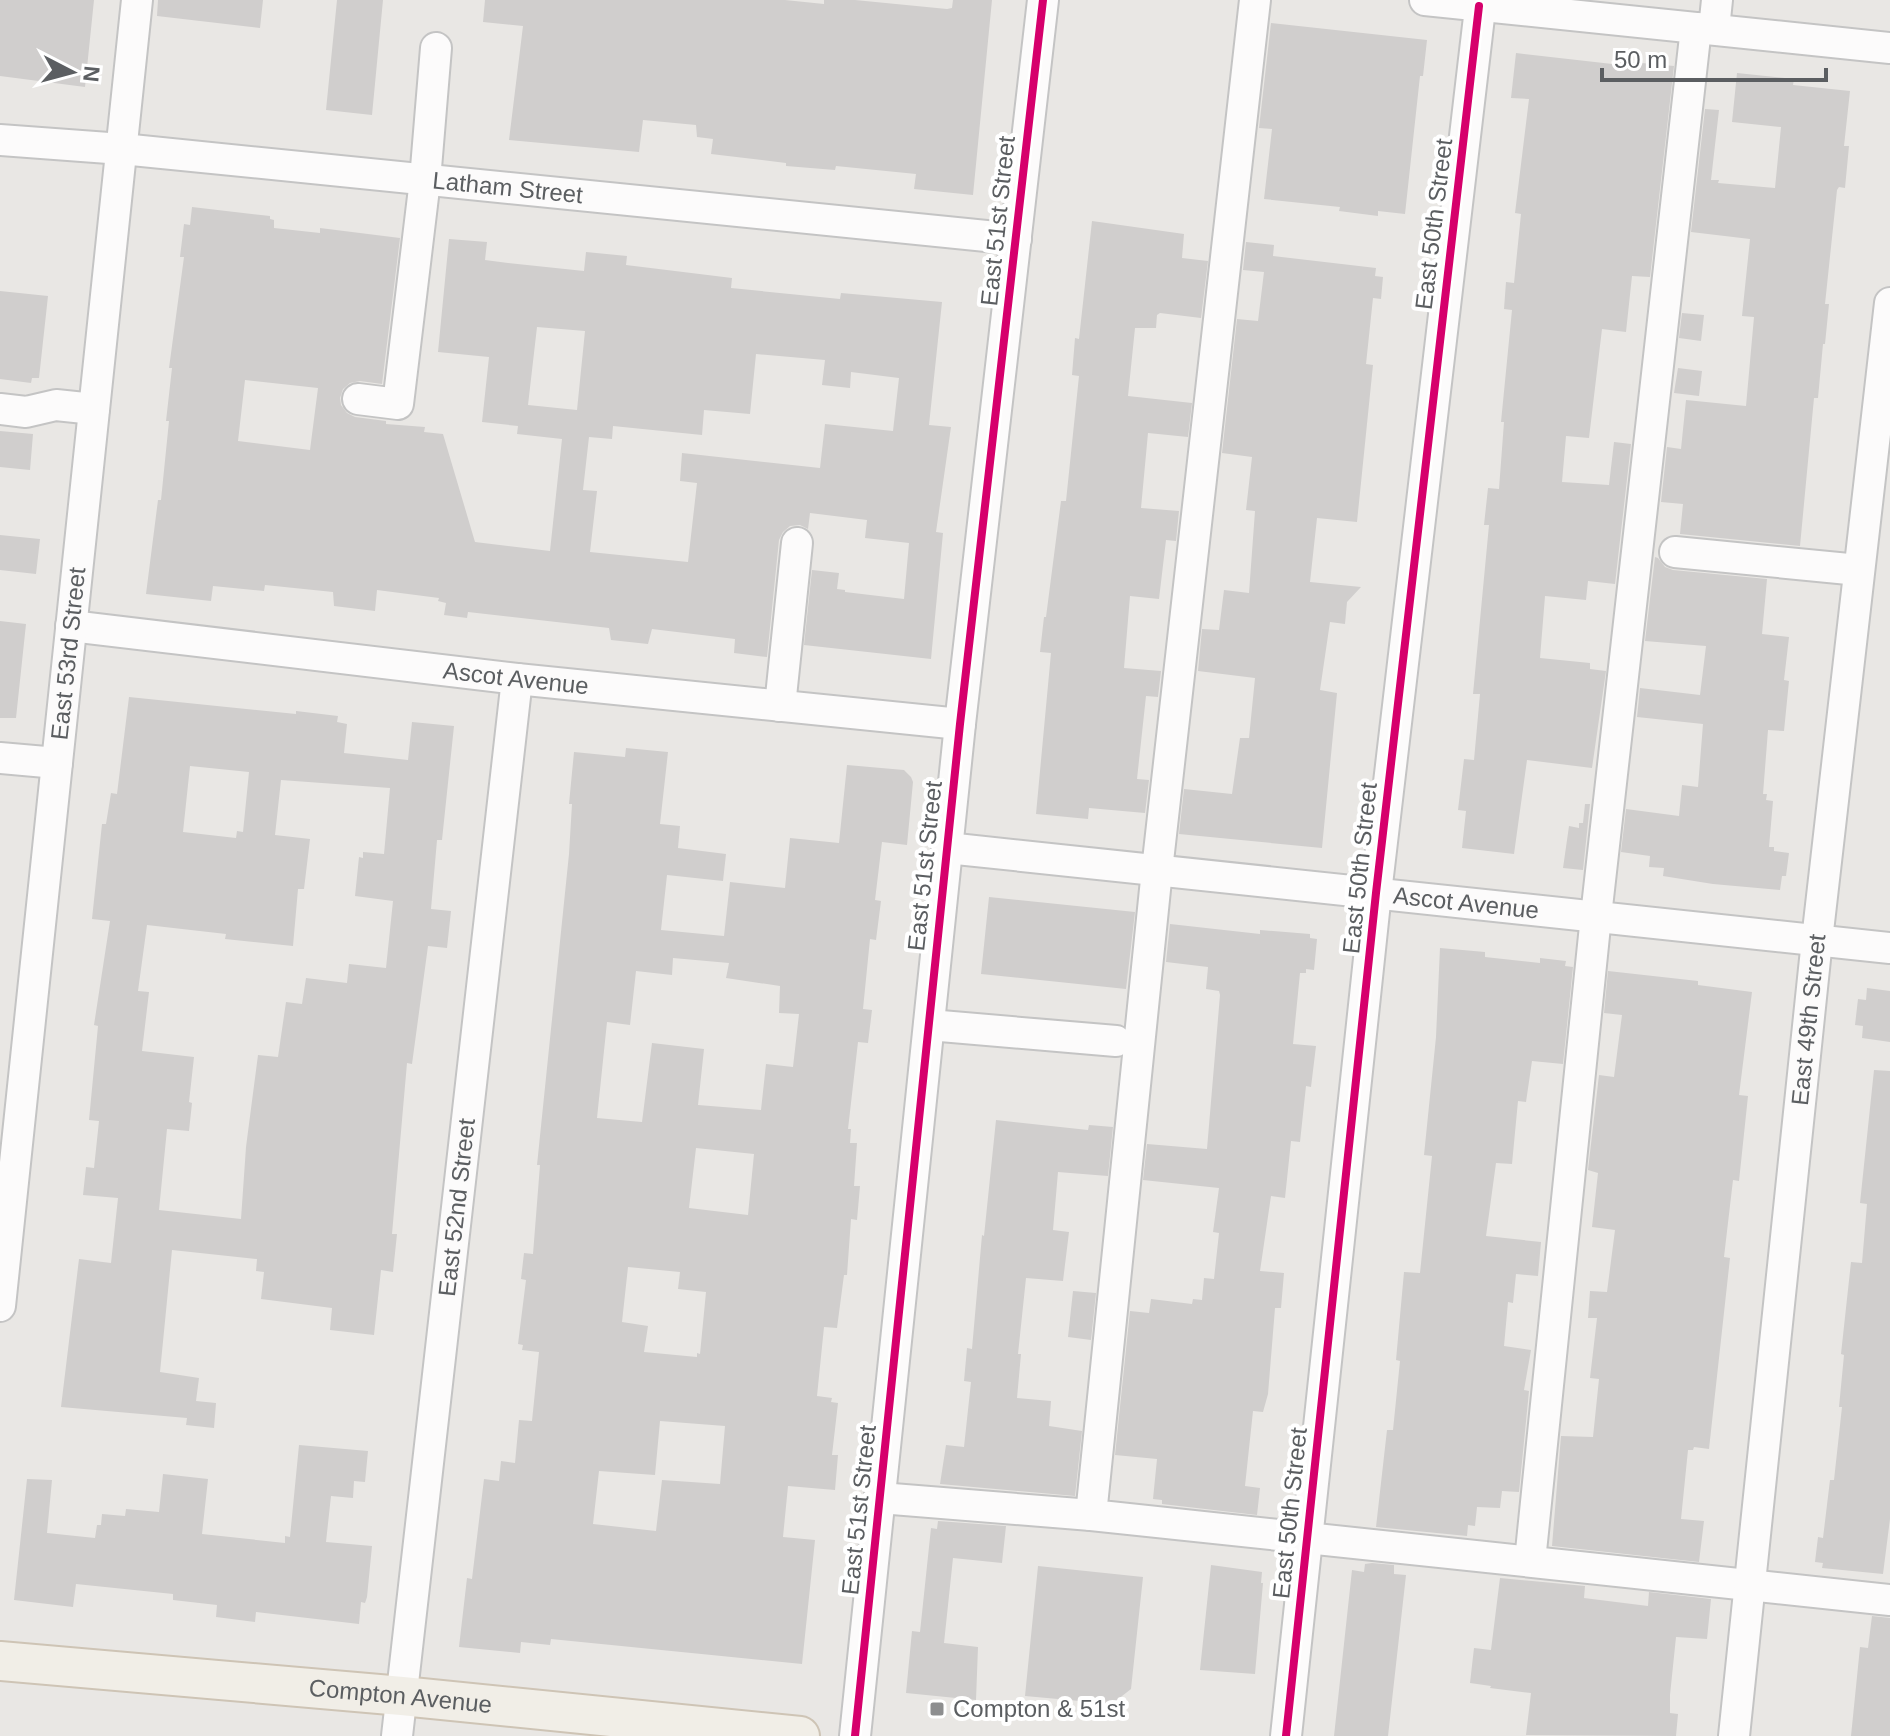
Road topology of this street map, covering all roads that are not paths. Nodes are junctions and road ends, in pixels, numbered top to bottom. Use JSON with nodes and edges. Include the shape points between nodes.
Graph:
{"nodes":[{"id":1,"x":137,"y":0,"type":"edge"},
{"id":2,"x":1043,"y":0,"type":"edge"},
{"id":3,"x":1255,"y":0,"type":"edge"},
{"id":4,"x":1425,"y":0,"type":"edge"},
{"id":5,"x":1480,"y":3,"type":"edge"},
{"id":6,"x":1709,"y":19,"type":"edge"},
{"id":7,"x":436,"y":48,"type":"dead end"},
{"id":8,"x":1890,"y":48,"type":"edge"},
{"id":9,"x":0,"y":140,"type":"edge"},
{"id":10,"x":122,"y":149,"type":"junction"},
{"id":11,"x":425,"y":180,"type":"junction"},
{"id":12,"x":1016,"y":239,"type":"junction"},
{"id":13,"x":1890,"y":303,"type":"edge"},
{"id":14,"x":358,"y":399,"type":"dead end"},
{"id":15,"x":0,"y":409,"type":"edge"},
{"id":16,"x":94,"y":409,"type":"junction"},
{"id":17,"x":797,"y":543,"type":"dead end"},
{"id":18,"x":1675,"y":552,"type":"dead end"},
{"id":19,"x":1859,"y":570,"type":"junction"},
{"id":20,"x":71,"y":626,"type":"junction"},
{"id":21,"x":517,"y":679,"type":"junction"},
{"id":22,"x":780,"y":706,"type":"junction"},
{"id":23,"x":960,"y":724,"type":"junction"},
{"id":24,"x":0,"y":758,"type":"edge"},
{"id":25,"x":57,"y":763,"type":"junction"},
{"id":26,"x":947,"y":848,"type":"junction"},
{"id":27,"x":1157,"y":870,"type":"junction"},
{"id":28,"x":1376,"y":893,"type":"junction"},
{"id":29,"x":1596,"y":916,"type":"junction"},
{"id":30,"x":1817,"y":940,"type":"junction"},
{"id":31,"x":1890,"y":948,"type":"edge"},
{"id":32,"x":929,"y":1025,"type":"junction"},
{"id":33,"x":1116,"y":1041,"type":"dead end"},
{"id":34,"x":0,"y":1306,"type":"edge"},
{"id":35,"x":880,"y":1498,"type":"junction"},
{"id":36,"x":1091,"y":1515,"type":"junction"},
{"id":37,"x":1307,"y":1538,"type":"junction"},
{"id":38,"x":1530,"y":1561,"type":"junction"},
{"id":39,"x":1750,"y":1584,"type":"junction"},
{"id":40,"x":1890,"y":1600,"type":"edge"},
{"id":41,"x":0,"y":1661,"type":"edge"},
{"id":42,"x":402,"y":1696,"type":"junction"},
{"id":43,"x":397,"y":1736,"type":"edge"},
{"id":44,"x":800,"y":1736,"type":"edge"},
{"id":45,"x":855,"y":1736,"type":"edge"},
{"id":46,"x":1286,"y":1736,"type":"edge"},
{"id":47,"x":1734,"y":1736,"type":"edge"}],
"edges":[{"from":1,"to":10,"type":"street","name":"East 53rd Street"},
{"from":2,"to":12,"type":"street","name":"East 51st Street"},
{"from":3,"to":27,"type":"street"},
{"from":4,"to":5,"type":"street"},
{"from":5,"to":6,"type":"street"},
{"from":5,"to":28,"type":"street","name":"East 50th Street"},
{"from":6,"to":8,"type":"street"},
{"from":6,"to":29,"type":"street"},
{"from":7,"to":11,"type":"street"},
{"from":9,"to":10,"type":"street","name":"Latham Street"},
{"from":10,"to":11,"type":"street","name":"Latham Street"},
{"from":10,"to":16,"type":"street","name":"East 53rd Street"},
{"from":11,"to":12,"type":"street","name":"Latham Street"},
{"from":11,"to":14,"type":"street","via":[[398,404]]},
{"from":12,"to":23,"type":"street","name":"East 51st Street"},
{"from":13,"to":19,"type":"street","name":"East 49th Street"},
{"from":15,"to":16,"type":"street"},
{"from":16,"to":20,"type":"street","name":"East 53rd Street"},
{"from":17,"to":22,"type":"street"},
{"from":18,"to":19,"type":"street"},
{"from":19,"to":30,"type":"street","name":"East 49th Street"},
{"from":20,"to":21,"type":"street","name":"Ascot Avenue"},
{"from":20,"to":25,"type":"street","name":"East 53rd Street"},
{"from":21,"to":22,"type":"street","name":"Ascot Avenue"},
{"from":21,"to":42,"type":"street","name":"East 52nd Street"},
{"from":22,"to":23,"type":"street","name":"Ascot Avenue"},
{"from":23,"to":26,"type":"street","name":"East 51st Street"},
{"from":24,"to":25,"type":"street"},
{"from":25,"to":34,"type":"street","name":"East 53rd Street"},
{"from":26,"to":27,"type":"street","name":"Ascot Avenue"},
{"from":26,"to":32,"type":"street","name":"East 51st Street"},
{"from":27,"to":28,"type":"street","name":"Ascot Avenue"},
{"from":27,"to":36,"type":"street"},
{"from":28,"to":29,"type":"street","name":"Ascot Avenue"},
{"from":28,"to":37,"type":"street","name":"East 50th Street"},
{"from":29,"to":30,"type":"street","name":"Ascot Avenue"},
{"from":29,"to":38,"type":"street"},
{"from":30,"to":31,"type":"street","name":"Ascot Avenue"},
{"from":30,"to":39,"type":"street","name":"East 49th Street"},
{"from":32,"to":33,"type":"street"},
{"from":32,"to":35,"type":"street","name":"East 51st Street"},
{"from":35,"to":36,"type":"street"},
{"from":35,"to":45,"type":"street","name":"East 51st Street"},
{"from":36,"to":37,"type":"street"},
{"from":37,"to":38,"type":"street"},
{"from":37,"to":46,"type":"street","name":"East 50th Street"},
{"from":38,"to":39,"type":"street"},
{"from":39,"to":40,"type":"street"},
{"from":39,"to":47,"type":"street","name":"East 49th Street"},
{"from":41,"to":42,"type":"main road","name":"Compton Avenue"},
{"from":42,"to":43,"type":"street","name":"East 52nd Street"},
{"from":42,"to":44,"type":"main road","name":"Compton Avenue"}]}
